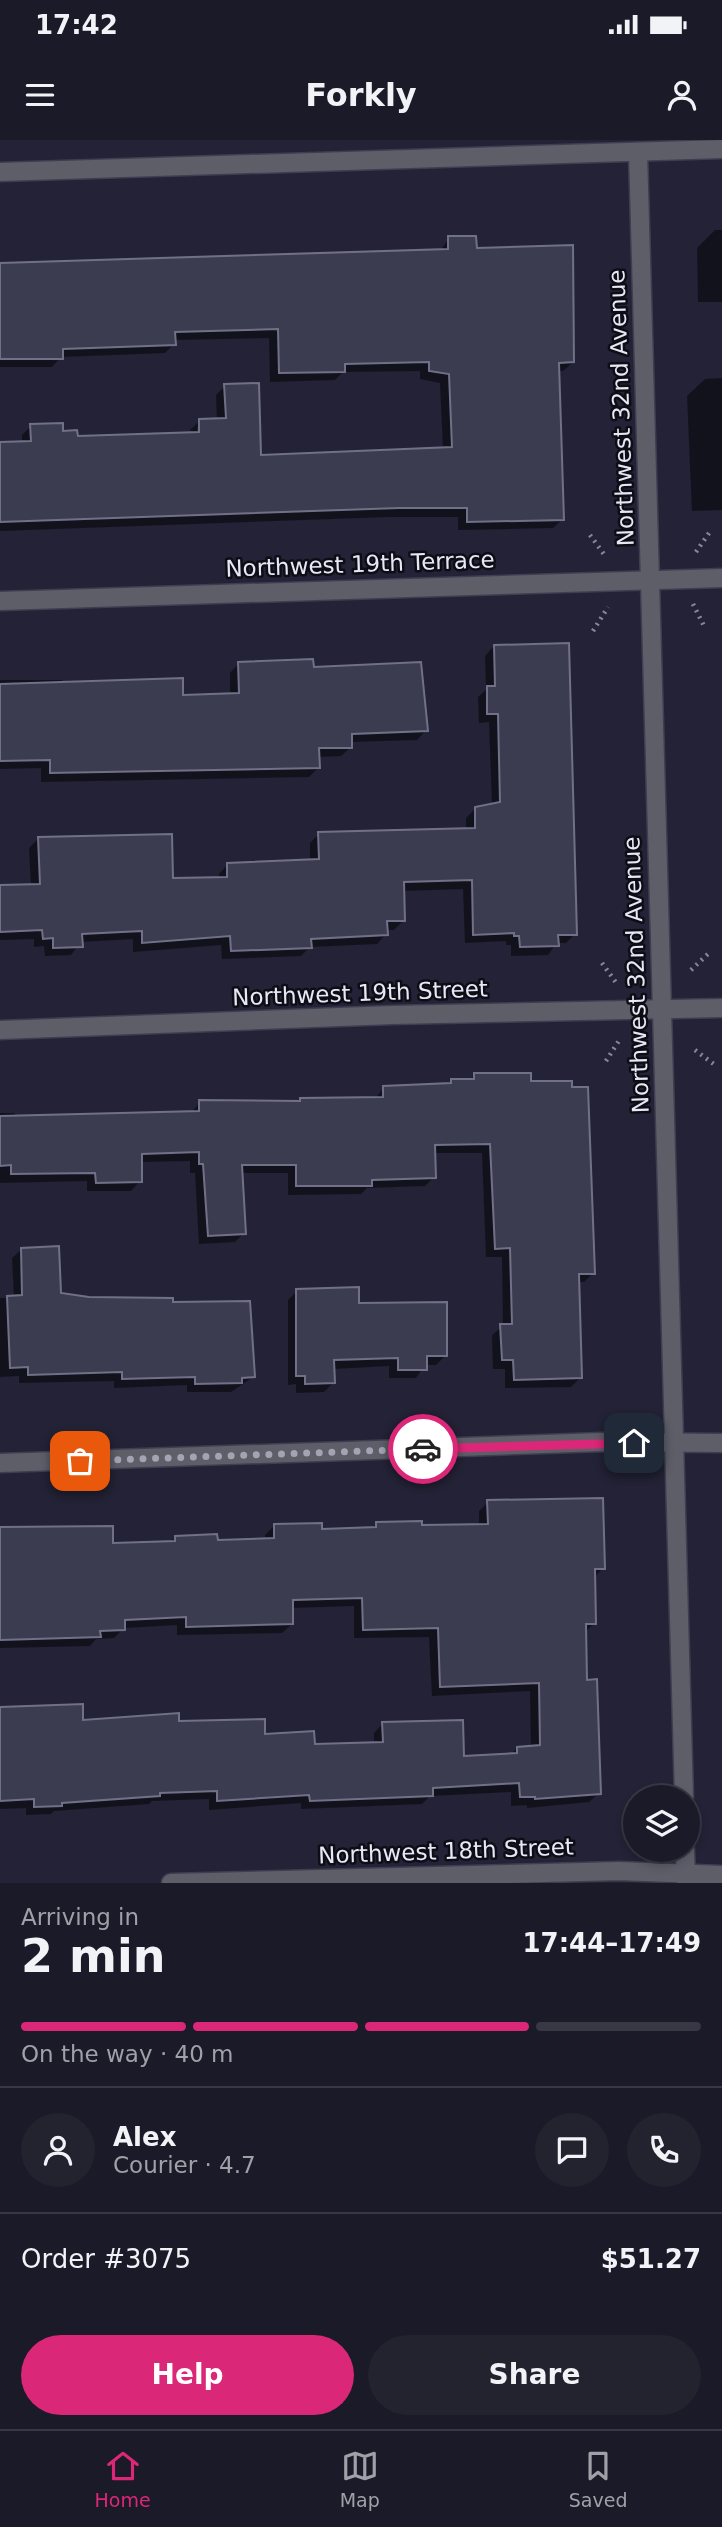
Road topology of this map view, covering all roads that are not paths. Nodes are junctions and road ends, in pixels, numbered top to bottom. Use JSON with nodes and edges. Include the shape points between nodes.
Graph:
{"nodes":[{"id":1,"x":722,"y":149,"type":"edge"},
{"id":2,"x":638,"y":152,"type":"junction"},
{"id":3,"x":0,"y":172,"type":"edge"},
{"id":4,"x":722,"y":578,"type":"edge"},
{"id":5,"x":651,"y":579,"type":"junction"},
{"id":6,"x":0,"y":601,"type":"edge"},
{"id":7,"x":722,"y":1009,"type":"edge"},
{"id":8,"x":661,"y":1010,"type":"junction"},
{"id":9,"x":0,"y":1030,"type":"edge"},
{"id":10,"x":675,"y":1443,"type":"junction"},
{"id":11,"x":722,"y":1443,"type":"edge"},
{"id":12,"x":0,"y":1463,"type":"edge"},
{"id":13,"x":684,"y":1785,"type":"edge"},
{"id":14,"x":722,"y":1875,"type":"edge"},
{"id":15,"x":686,"y":1878,"type":"edge"},
{"id":16,"x":171,"y":1883,"type":"edge"}],
"edges":[{"from":1,"to":2,"type":"street"},
{"from":2,"to":3,"type":"street"},
{"from":2,"to":5,"type":"street","name":"Northwest 32nd Avenue"},
{"from":4,"to":5,"type":"street","name":"Northwest 19th Terrace"},
{"from":5,"to":6,"type":"street","name":"Northwest 19th Terrace"},
{"from":5,"to":8,"type":"street","name":"Northwest 32nd Avenue"},
{"from":7,"to":8,"type":"street","name":"Northwest 19th Street"},
{"from":8,"to":9,"type":"street","name":"Northwest 19th Street"},
{"from":8,"to":10,"type":"street","name":"Northwest 32nd Avenue"},
{"from":10,"to":11,"type":"street"},
{"from":10,"to":12,"type":"street"},
{"from":10,"to":13,"type":"street","name":"Northwest 32nd Avenue"},
{"from":14,"to":15,"type":"street","name":"Northwest 18th Street"},
{"from":15,"to":16,"type":"street","name":"Northwest 18th Street","via":[[619,1871]]}]}
